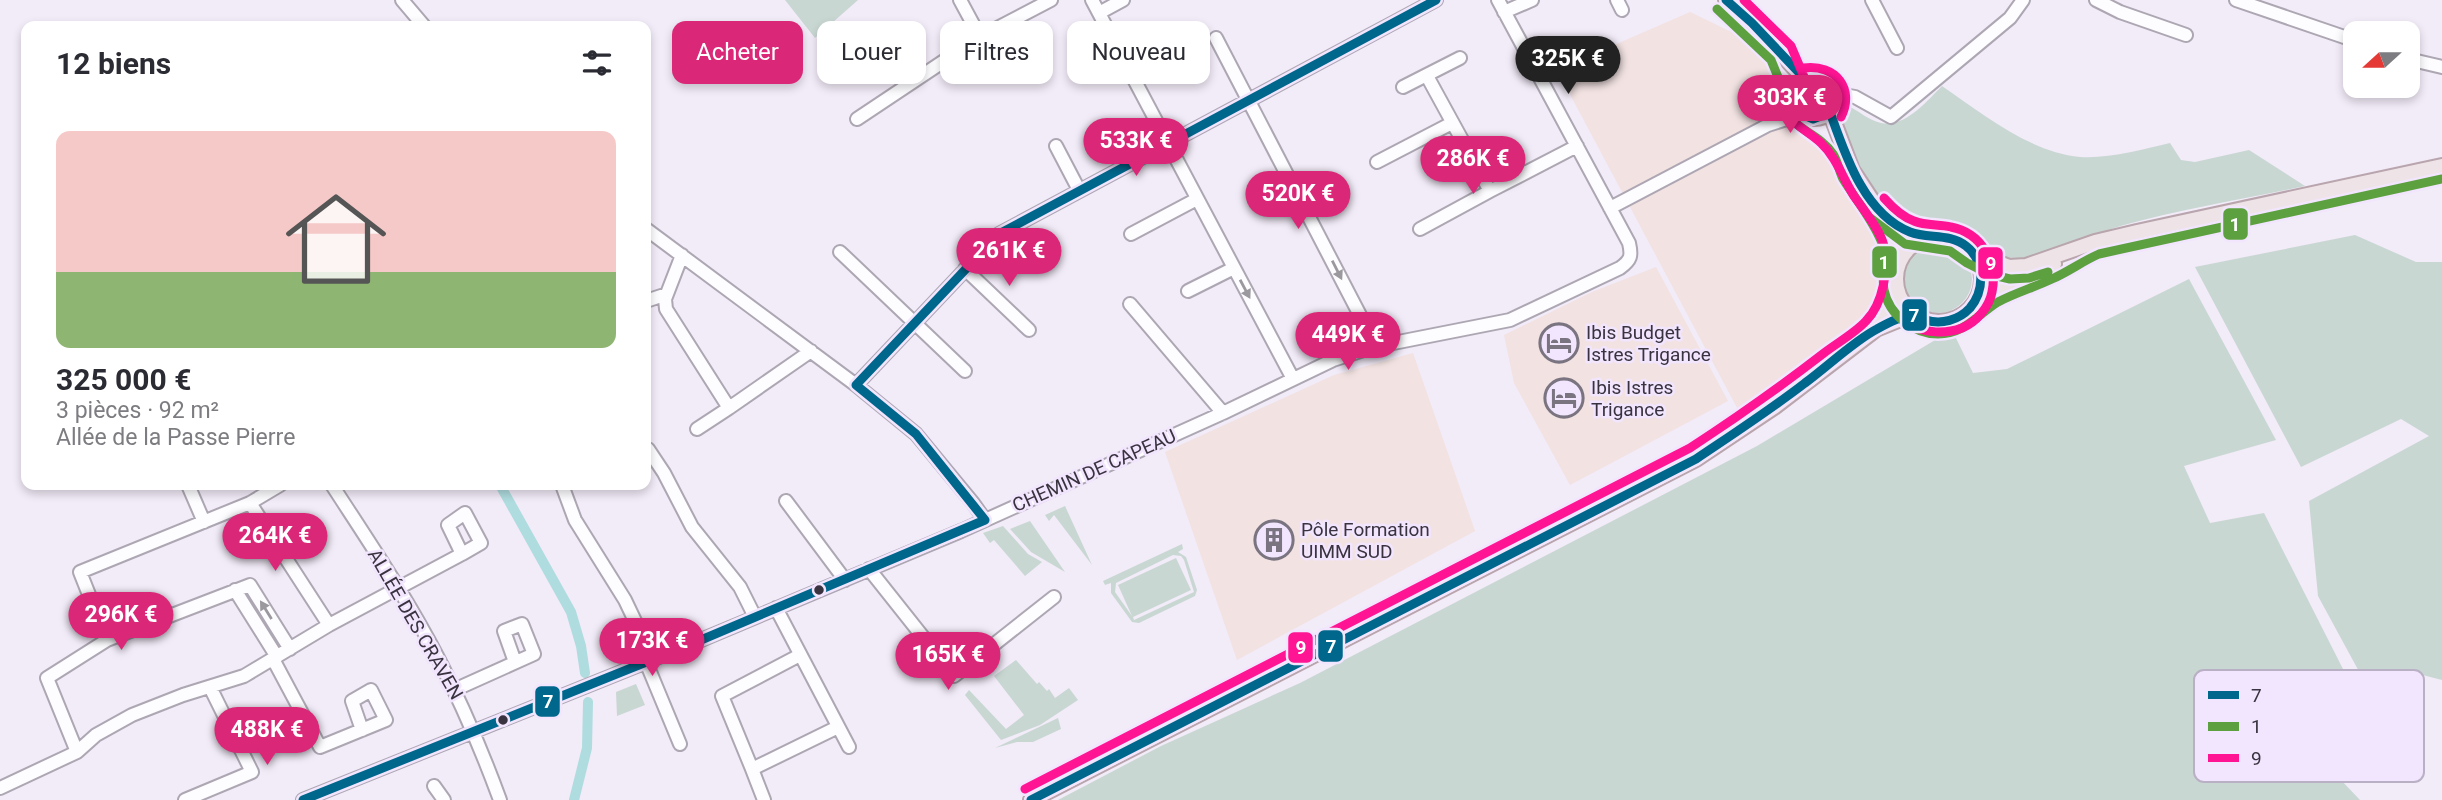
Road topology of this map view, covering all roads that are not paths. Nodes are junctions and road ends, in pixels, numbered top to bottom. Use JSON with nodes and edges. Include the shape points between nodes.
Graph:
{"nodes":[{"id":1,"x":402,"y":0,"type":"edge"},
{"id":2,"x":960,"y":0,"type":"edge"},
{"id":3,"x":1051,"y":0,"type":"edge"},
{"id":4,"x":1092,"y":0,"type":"edge"},
{"id":5,"x":1123,"y":0,"type":"edge"},
{"id":6,"x":1436,"y":0,"type":"edge"},
{"id":7,"x":1532,"y":0,"type":"edge"},
{"id":8,"x":1726,"y":0,"type":"edge"},
{"id":9,"x":1872,"y":0,"type":"edge"},
{"id":10,"x":2023,"y":0,"type":"edge"},
{"id":11,"x":2096,"y":0,"type":"edge"},
{"id":12,"x":2236,"y":0,"type":"edge"},
{"id":13,"x":1501,"y":6,"type":"edge"},
{"id":14,"x":1099,"y":13,"type":"junction"},
{"id":15,"x":420,"y":21,"type":"edge"},
{"id":16,"x":972,"y":21,"type":"edge"},
{"id":17,"x":1011,"y":21,"type":"edge"},
{"id":18,"x":2186,"y":35,"type":"dead end"},
{"id":19,"x":2343,"y":37,"type":"edge"},
{"id":20,"x":1216,"y":38,"type":"dead end"},
{"id":21,"x":1897,"y":48,"type":"dead end"},
{"id":22,"x":1460,"y":58,"type":"dead end"},
{"id":23,"x":2420,"y":62,"type":"edge"},
{"id":24,"x":940,"y":64,"type":"edge"},
{"id":25,"x":2442,"y":67,"type":"edge"},
{"id":26,"x":1427,"y":76,"type":"junction"},
{"id":27,"x":1403,"y":87,"type":"dead end"},
{"id":28,"x":1834,"y":93,"type":"junction"},
{"id":29,"x":1250,"y":100,"type":"junction"},
{"id":30,"x":1802,"y":101,"type":"junction"},
{"id":31,"x":1830,"y":112,"type":"junction"},
{"id":32,"x":857,"y":119,"type":"dead end"},
{"id":33,"x":1452,"y":123,"type":"junction"},
{"id":34,"x":1167,"y":142,"type":"junction"},
{"id":35,"x":1056,"y":146,"type":"dead end"},
{"id":36,"x":1577,"y":146,"type":"junction"},
{"id":37,"x":1843,"y":147,"type":"junction"},
{"id":38,"x":1377,"y":162,"type":"dead end"},
{"id":39,"x":2442,"y":166,"type":"edge"},
{"id":40,"x":1079,"y":190,"type":"junction"},
{"id":41,"x":1490,"y":191,"type":"junction"},
{"id":42,"x":1198,"y":199,"type":"junction"},
{"id":43,"x":1610,"y":208,"type":"junction"},
{"id":44,"x":1879,"y":211,"type":"junction"},
{"id":45,"x":1420,"y":229,"type":"dead end"},
{"id":46,"x":651,"y":233,"type":"edge"},
{"id":47,"x":1131,"y":233,"type":"dead end"},
{"id":48,"x":1932,"y":236,"type":"junction"},
{"id":49,"x":2080,"y":249,"type":"junction"},
{"id":50,"x":840,"y":253,"type":"dead end"},
{"id":51,"x":1973,"y":253,"type":"junction"},
{"id":52,"x":682,"y":255,"type":"junction"},
{"id":53,"x":1897,"y":267,"type":"junction"},
{"id":54,"x":1234,"y":268,"type":"junction"},
{"id":55,"x":965,"y":269,"type":"junction"},
{"id":56,"x":1896,"y":288,"type":"junction"},
{"id":57,"x":1188,"y":291,"type":"dead end"},
{"id":58,"x":667,"y":294,"type":"junction"},
{"id":59,"x":651,"y":299,"type":"edge"},
{"id":60,"x":1130,"y":303,"type":"dead end"},
{"id":61,"x":1973,"y":305,"type":"junction"},
{"id":62,"x":1913,"y":314,"type":"junction"},
{"id":63,"x":914,"y":324,"type":"junction"},
{"id":64,"x":1876,"y":329,"type":"junction"},
{"id":65,"x":1029,"y":330,"type":"dead end"},
{"id":66,"x":1376,"y":346,"type":"junction"},
{"id":67,"x":811,"y":351,"type":"junction"},
{"id":68,"x":965,"y":371,"type":"dead end"},
{"id":69,"x":1293,"y":379,"type":"junction"},
{"id":70,"x":856,"y":385,"type":"junction"},
{"id":71,"x":729,"y":408,"type":"junction"},
{"id":72,"x":1223,"y":413,"type":"junction"},
{"id":73,"x":697,"y":429,"type":"dead end"},
{"id":74,"x":651,"y":454,"type":"edge"},
{"id":75,"x":190,"y":490,"type":"edge"},
{"id":76,"x":272,"y":490,"type":"edge"},
{"id":77,"x":335,"y":490,"type":"edge"},
{"id":78,"x":564,"y":490,"type":"edge"},
{"id":79,"x":786,"y":500,"type":"dead end"},
{"id":80,"x":250,"y":503,"type":"junction"},
{"id":81,"x":985,"y":520,"type":"junction"},
{"id":82,"x":204,"y":522,"type":"junction"},
{"id":83,"x":462,"y":554,"type":"dead end"},
{"id":84,"x":869,"y":569,"type":"junction"},
{"id":85,"x":845,"y":580,"type":"junction"},
{"id":86,"x":399,"y":588,"type":"junction"},
{"id":87,"x":235,"y":590,"type":"junction"},
{"id":88,"x":1055,"y":597,"type":"dead end"},
{"id":89,"x":776,"y":608,"type":"junction"},
{"id":90,"x":755,"y":617,"type":"junction"},
{"id":91,"x":329,"y":625,"type":"junction"},
{"id":92,"x":107,"y":640,"type":"junction"},
{"id":93,"x":290,"y":649,"type":"junction"},
{"id":94,"x":800,"y":654,"type":"junction"},
{"id":95,"x":275,"y":658,"type":"junction"},
{"id":96,"x":649,"y":661,"type":"junction"},
{"id":97,"x":515,"y":662,"type":"dead end"},
{"id":98,"x":210,"y":687,"type":"junction"},
{"id":99,"x":454,"y":690,"type":"junction"},
{"id":100,"x":838,"y":727,"type":"junction"},
{"id":101,"x":362,"y":730,"type":"dead end"},
{"id":102,"x":472,"y":731,"type":"junction"},
{"id":103,"x":680,"y":744,"type":"dead end"},
{"id":104,"x":849,"y":747,"type":"dead end"},
{"id":105,"x":77,"y":752,"type":"junction"},
{"id":106,"x":752,"y":769,"type":"junction"},
{"id":107,"x":434,"y":786,"type":"dead end"},
{"id":108,"x":0,"y":788,"type":"edge"},
{"id":109,"x":185,"y":800,"type":"edge"},
{"id":110,"x":303,"y":800,"type":"edge"},
{"id":111,"x":444,"y":800,"type":"edge"},
{"id":112,"x":500,"y":800,"type":"edge"},
{"id":113,"x":764,"y":800,"type":"edge"},
{"id":114,"x":1031,"y":800,"type":"edge"}],
"edges":[{"from":1,"to":15,"type":"street"},
{"from":2,"to":16,"type":"street"},
{"from":3,"to":17,"type":"street"},
{"from":4,"to":14,"type":"street"},
{"from":5,"to":14,"type":"street"},
{"from":6,"to":29,"type":"street"},
{"from":7,"to":13,"type":"street"},
{"from":8,"to":30,"type":"main road","via":[[1781,53]]},
{"from":9,"to":21,"type":"street"},
{"from":10,"to":28,"type":"street","via":[[2010,18],[1891,117],[1855,97]]},
{"from":11,"to":18,"type":"street"},
{"from":12,"to":19,"type":"street"},
{"from":13,"to":36,"type":"street"},
{"from":14,"to":34,"type":"street"},
{"from":20,"to":29,"type":"street"},
{"from":22,"to":26,"type":"street"},
{"from":23,"to":25,"type":"street"},
{"from":24,"to":32,"type":"street"},
{"from":26,"to":27,"type":"street"},
{"from":26,"to":33,"type":"street"},
{"from":28,"to":30,"type":"main road","via":[[1820,78]]},
{"from":28,"to":31,"type":"main road"},
{"from":29,"to":34,"type":"street"},
{"from":29,"to":66,"type":"street","one_way":true},
{"from":30,"to":31,"type":"main road"},
{"from":30,"to":37,"type":"main road"},
{"from":30,"to":43,"type":"street","via":[[1768,125]]},
{"from":31,"to":37,"type":"main road"},
{"from":33,"to":38,"type":"street"},
{"from":33,"to":41,"type":"street"},
{"from":34,"to":40,"type":"street"},
{"from":34,"to":42,"type":"street"},
{"from":35,"to":40,"type":"street"},
{"from":36,"to":41,"type":"street"},
{"from":36,"to":43,"type":"street"},
{"from":37,"to":44,"type":"main road"},
{"from":39,"to":49,"type":"main road","via":[[2137,232]]},
{"from":40,"to":55,"type":"street","via":[[999,234]]},
{"from":41,"to":45,"type":"street"},
{"from":42,"to":47,"type":"street"},
{"from":42,"to":54,"type":"street"},
{"from":43,"to":66,"type":"street","name":"CHEMIN DE CAPEAU","via":[[1632,253],[1620,268],[1510,320]]},
{"from":44,"to":48,"type":"main road","via":[[1910,233]]},
{"from":44,"to":53,"type":"main road","via":[[1896,242]]},
{"from":46,"to":52,"type":"street"},
{"from":48,"to":51,"type":"main road","via":[[1955,239]]},
{"from":48,"to":53,"type":"main road","via":[[1910,246]]},
{"from":49,"to":51,"type":"main road","via":[[2026,266],[1992,262]]},
{"from":49,"to":61,"type":"main road"},
{"from":50,"to":63,"type":"street"},
{"from":51,"to":61,"type":"main road","via":[[1982,279]]},
{"from":52,"to":58,"type":"street"},
{"from":52,"to":67,"type":"street"},
{"from":53,"to":56,"type":"main road"},
{"from":54,"to":57,"type":"street"},
{"from":54,"to":69,"type":"street","one_way":true},
{"from":55,"to":63,"type":"street"},
{"from":55,"to":65,"type":"street"},
{"from":56,"to":62,"type":"main road"},
{"from":56,"to":64,"type":"main road"},
{"from":58,"to":59,"type":"street"},
{"from":58,"to":71,"type":"street","via":[[666,309]]},
{"from":60,"to":72,"type":"street"},
{"from":61,"to":62,"type":"main road","via":[[1951,320],[1938,322]]},
{"from":62,"to":64,"type":"main road"},
{"from":63,"to":68,"type":"street"},
{"from":63,"to":70,"type":"street"},
{"from":64,"to":114,"type":"main road","via":[[1774,407],[1696,459]]},
{"from":66,"to":69,"type":"street","name":"CHEMIN DE CAPEAU"},
{"from":67,"to":70,"type":"street"},
{"from":67,"to":71,"type":"street"},
{"from":69,"to":72,"type":"street","name":"CHEMIN DE CAPEAU"},
{"from":70,"to":81,"type":"street","via":[[916,434]]},
{"from":71,"to":73,"type":"street"},
{"from":72,"to":81,"type":"street","name":"CHEMIN DE CAPEAU"},
{"from":74,"to":90,"type":"street","via":[[692,527],[740,587]]},
{"from":75,"to":82,"type":"street"},
{"from":76,"to":80,"type":"street"},
{"from":77,"to":86,"type":"street","name":"ALLÉE DES CRAVEN"},
{"from":78,"to":96,"type":"street","via":[[575,520],[625,600]]},
{"from":79,"to":85,"type":"street"},
{"from":80,"to":82,"type":"street"},
{"from":80,"to":91,"type":"street"},
{"from":81,"to":84,"type":"street","name":"CHEMIN DE CAPEAU"},
{"from":82,"to":92,"type":"street","via":[[80,572]]},
{"from":83,"to":86,"type":"street"},
{"from":84,"to":85,"type":"street","name":"CHEMIN DE CAPEAU"},
{"from":84,"to":88,"type":"street","via":[[954,676]]},
{"from":85,"to":89,"type":"street","name":"CHEMIN DE CAPEAU"},
{"from":86,"to":91,"type":"street"},
{"from":86,"to":99,"type":"street","name":"ALLÉE DES CRAVEN"},
{"from":87,"to":92,"type":"street"},
{"from":93,"to":87,"type":"street","one_way":true,"via":[[250,585]]},
{"from":87,"to":95,"type":"street"},
{"from":89,"to":90,"type":"street","name":"CHEMIN DE CAPEAU"},
{"from":89,"to":94,"type":"street"},
{"from":90,"to":96,"type":"street","name":"CHEMIN DE CAPEAU"},
{"from":91,"to":93,"type":"street"},
{"from":92,"to":105,"type":"street","via":[[47,678]]},
{"from":93,"to":95,"type":"street"},
{"from":94,"to":100,"type":"street"},
{"from":94,"to":106,"type":"street","via":[[722,696]]},
{"from":95,"to":98,"type":"street","via":[[244,676]]},
{"from":95,"to":101,"type":"street","via":[[320,747]]},
{"from":96,"to":102,"type":"street","name":"CHEMIN DE CAPEAU"},
{"from":96,"to":103,"type":"street"},
{"from":97,"to":99,"type":"street"},
{"from":98,"to":105,"type":"street","via":[[132,715]]},
{"from":98,"to":109,"type":"street","via":[[252,772]]},
{"from":99,"to":102,"type":"street","name":"ALLÉE DES CRAVEN"},
{"from":100,"to":104,"type":"street"},
{"from":100,"to":106,"type":"street"},
{"from":102,"to":110,"type":"street","name":"CHEMIN DE CAPEAU"},
{"from":102,"to":112,"type":"street","name":"ALLÉE DES CRAVEN"},
{"from":105,"to":108,"type":"street"},
{"from":106,"to":113,"type":"street"},
{"from":107,"to":111,"type":"street"}]}
